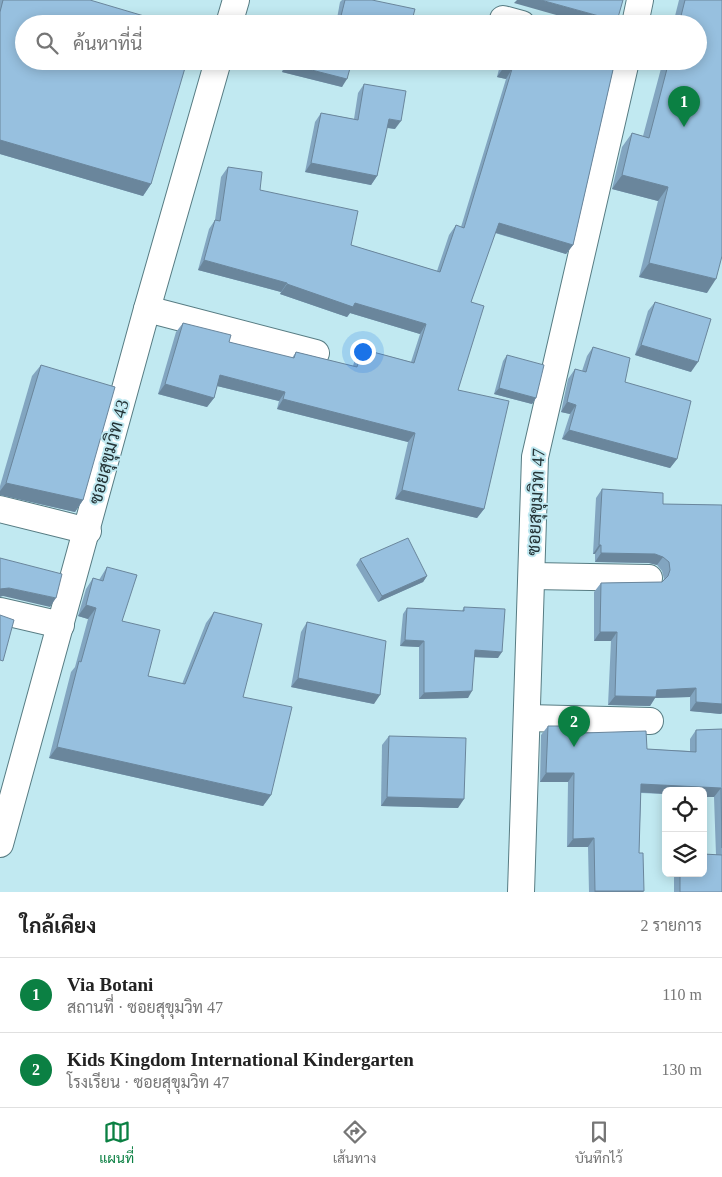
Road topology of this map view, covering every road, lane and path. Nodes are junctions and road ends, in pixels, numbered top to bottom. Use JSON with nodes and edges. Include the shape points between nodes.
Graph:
{"nodes":[{"id":1,"x":236,"y":0,"type":"edge"},
{"id":2,"x":640,"y":0,"type":"edge"},
{"id":3,"x":232,"y":15,"type":"edge"},
{"id":4,"x":637,"y":15,"type":"edge"},
{"id":5,"x":215,"y":70,"type":"edge"},
{"id":6,"x":624,"y":70,"type":"edge"},
{"id":7,"x":147,"y":309,"type":"junction"},
{"id":8,"x":316,"y":353,"type":"dead end"},
{"id":9,"x":0,"y":510,"type":"edge"},
{"id":10,"x":88,"y":531,"type":"junction"},
{"id":11,"x":532,"y":576,"type":"junction"},
{"id":12,"x":649,"y":578,"type":"dead end"},
{"id":13,"x":0,"y":611,"type":"edge"},
{"id":14,"x":62,"y":625,"type":"junction"},
{"id":15,"x":527,"y":718,"type":"junction"},
{"id":16,"x":650,"y":721,"type":"dead end"},
{"id":17,"x":0,"y":844,"type":"edge"},
{"id":18,"x":520,"y":892,"type":"edge"}],
"edges":[{"from":1,"to":3,"type":"street"},
{"from":2,"to":4,"type":"street"},
{"from":5,"to":7,"type":"street","name":"ซอยสุขุมวิท 43"},
{"from":6,"to":11,"type":"street","name":"ซอยสุขุมวิท 47","via":[[535,457]]},
{"from":7,"to":8,"type":"street"},
{"from":7,"to":10,"type":"street","name":"ซอยสุขุมวิท 43"},
{"from":9,"to":10,"type":"street"},
{"from":10,"to":14,"type":"street","name":"ซอยสุขุมวิท 43"},
{"from":11,"to":12,"type":"street"},
{"from":11,"to":15,"type":"street","name":"ซอยสุขุมวิท 47"},
{"from":13,"to":14,"type":"street"},
{"from":14,"to":17,"type":"street","name":"ซอยสุขุมวิท 43"},
{"from":15,"to":16,"type":"street"},
{"from":15,"to":18,"type":"street","name":"ซอยสุขุมวิท 47"}]}
